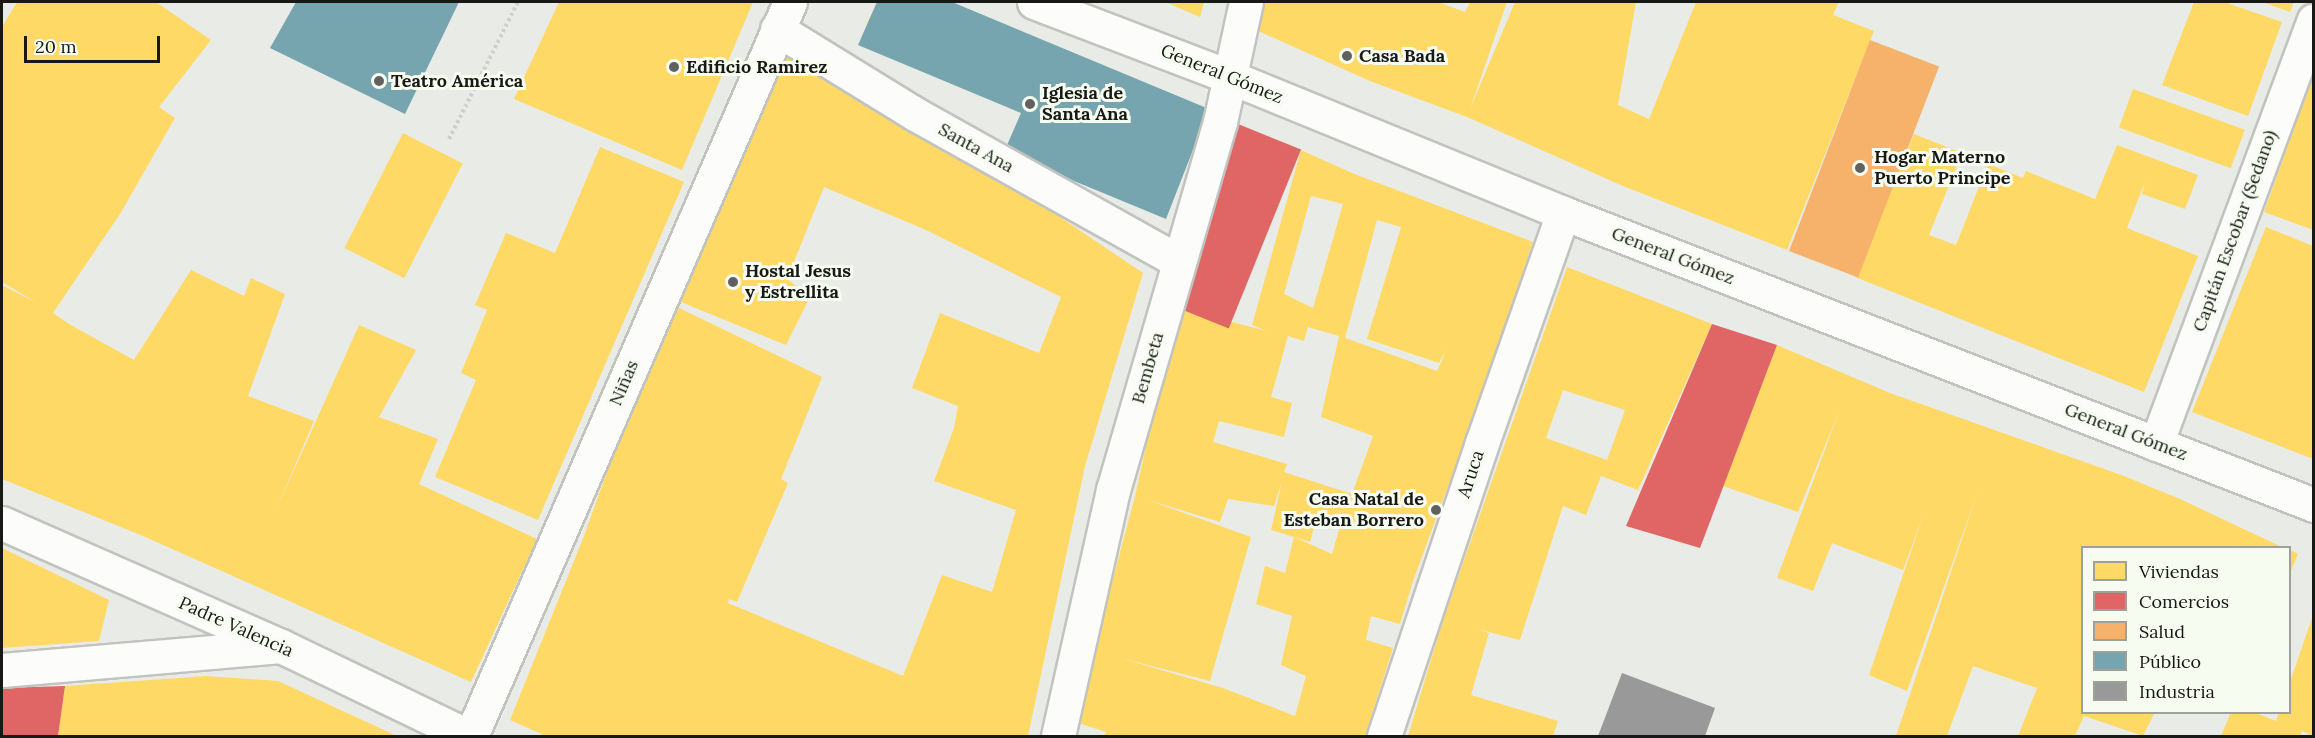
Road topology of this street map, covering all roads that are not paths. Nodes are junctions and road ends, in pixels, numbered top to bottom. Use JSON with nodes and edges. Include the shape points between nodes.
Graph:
{"nodes":[{"id":1,"x":1034,"y":2,"type":"edge"},
{"id":2,"x":1246,"y":2,"type":"edge"},
{"id":3,"x":783,"y":15,"type":"edge"},
{"id":4,"x":2313,"y":20,"type":"edge"},
{"id":5,"x":1230,"y":77,"type":"junction"},
{"id":6,"x":1563,"y":213,"type":"junction"},
{"id":7,"x":1178,"y":261,"type":"junction"},
{"id":8,"x":2156,"y":444,"type":"junction"},
{"id":9,"x":2313,"y":504,"type":"edge"},
{"id":10,"x":2,"y":523,"type":"edge"},
{"id":11,"x":281,"y":646,"type":"junction"},
{"id":12,"x":2,"y":670,"type":"edge"},
{"id":13,"x":470,"y":736,"type":"edge"},
{"id":14,"x":1058,"y":736,"type":"edge"},
{"id":15,"x":1384,"y":736,"type":"edge"}],
"edges":[{"from":1,"to":5,"type":"street","name":"General Gómez"},
{"from":2,"to":5,"type":"street","name":"Bembeta"},
{"from":3,"to":7,"type":"street","name":"Santa Ana","via":[[915,114]]},
{"from":3,"to":13,"type":"street","name":"Niñas"},
{"from":4,"to":8,"type":"street","name":"Capitán Escobar (Sedano)"},
{"from":5,"to":6,"type":"street","name":"General Gómez"},
{"from":5,"to":7,"type":"street","name":"Bembeta"},
{"from":6,"to":8,"type":"street","name":"General Gómez"},
{"from":6,"to":15,"type":"street","name":"Aruca"},
{"from":7,"to":14,"type":"street","name":"Bembeta","via":[[1113,490]]},
{"from":8,"to":9,"type":"street","name":"General Gómez"},
{"from":10,"to":11,"type":"street","name":"Padre Valencia"},
{"from":11,"to":12,"type":"street"},
{"from":11,"to":13,"type":"street","name":"Padre Valencia"}]}
